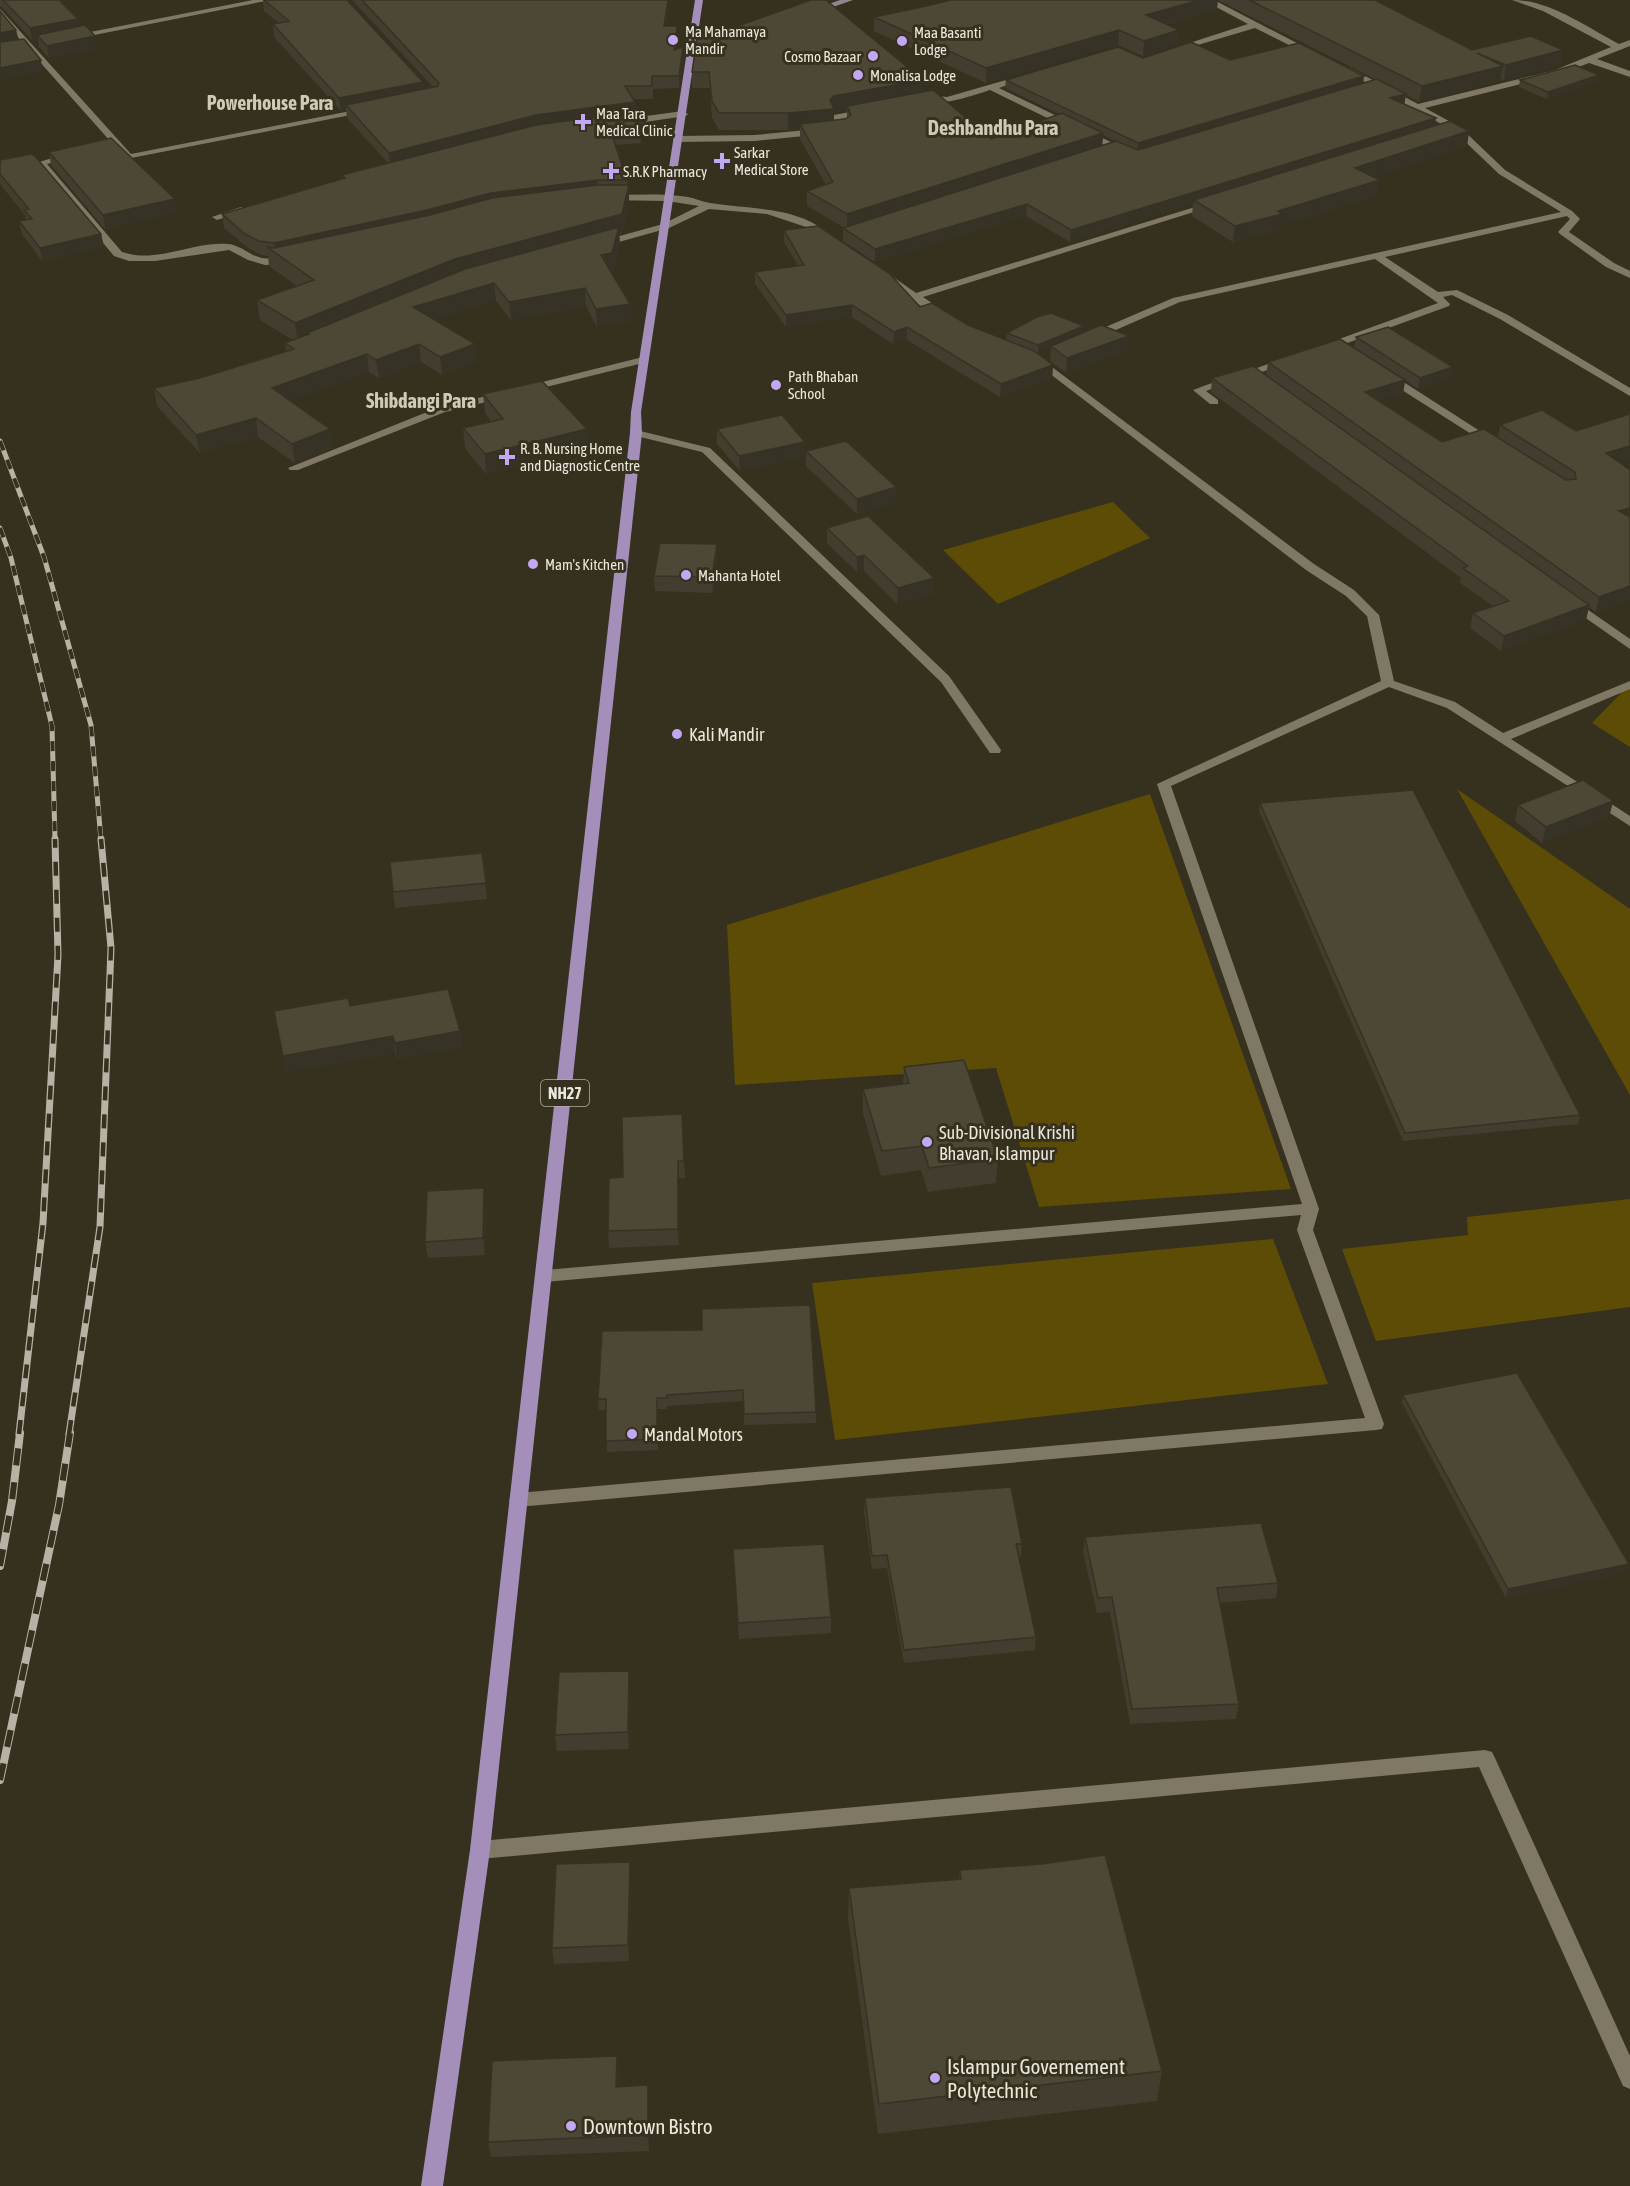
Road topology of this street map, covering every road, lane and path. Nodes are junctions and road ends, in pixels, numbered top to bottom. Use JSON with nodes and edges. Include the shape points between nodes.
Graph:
{"nodes":[{"id":1,"x":267,"y":0,"type":"edge"},
{"id":2,"x":699,"y":0,"type":"edge"},
{"id":3,"x":849,"y":0,"type":"edge"},
{"id":4,"x":1207,"y":0,"type":"edge"},
{"id":5,"x":1516,"y":0,"type":"edge"},
{"id":6,"x":0,"y":12,"type":"edge"},
{"id":7,"x":806,"y":13,"type":"edge"},
{"id":8,"x":1254,"y":25,"type":"junction"},
{"id":9,"x":62,"y":38,"type":"edge"},
{"id":10,"x":39,"y":42,"type":"edge"},
{"id":11,"x":1630,"y":43,"type":"edge"},
{"id":12,"x":23,"y":45,"type":"junction"},
{"id":13,"x":1617,"y":47,"type":"junction"},
{"id":14,"x":1165,"y":54,"type":"edge"},
{"id":15,"x":1587,"y":59,"type":"junction"},
{"id":16,"x":1326,"y":60,"type":"edge"},
{"id":17,"x":1336,"y":65,"type":"edge"},
{"id":18,"x":1630,"y":74,"type":"edge"},
{"id":19,"x":1032,"y":75,"type":"edge"},
{"id":20,"x":1377,"y":84,"type":"junction"},
{"id":21,"x":990,"y":87,"type":"junction"},
{"id":22,"x":1366,"y":88,"type":"edge"},
{"id":23,"x":911,"y":104,"type":"edge"},
{"id":24,"x":1418,"y":106,"type":"junction"},
{"id":25,"x":376,"y":109,"type":"edge"},
{"id":26,"x":879,"y":109,"type":"edge"},
{"id":27,"x":683,"y":114,"type":"junction"},
{"id":28,"x":615,"y":123,"type":"edge"},
{"id":29,"x":1457,"y":129,"type":"junction"},
{"id":30,"x":1446,"y":133,"type":"edge"},
{"id":31,"x":678,"y":139,"type":"junction"},
{"id":32,"x":1116,"y":148,"type":"junction"},
{"id":33,"x":84,"y":152,"type":"edge"},
{"id":34,"x":1106,"y":152,"type":"edge"},
{"id":35,"x":1126,"y":153,"type":"edge"},
{"id":36,"x":599,"y":198,"type":"edge"},
{"id":37,"x":667,"y":198,"type":"junction"},
{"id":38,"x":1220,"y":203,"type":"edge"},
{"id":39,"x":708,"y":206,"type":"junction"},
{"id":40,"x":251,"y":208,"type":"edge"},
{"id":41,"x":1569,"y":213,"type":"junction"},
{"id":42,"x":217,"y":217,"type":"dead end"},
{"id":43,"x":666,"y":226,"type":"junction"},
{"id":44,"x":838,"y":240,"type":"edge"},
{"id":45,"x":586,"y":248,"type":"edge"},
{"id":46,"x":1376,"y":255,"type":"junction"},
{"id":47,"x":298,"y":258,"type":"edge"},
{"id":48,"x":877,"y":271,"type":"edge"},
{"id":49,"x":1630,"y":275,"type":"edge"},
{"id":50,"x":1436,"y":295,"type":"junction"},
{"id":51,"x":914,"y":297,"type":"junction"},
{"id":52,"x":956,"y":324,"type":"edge"},
{"id":53,"x":1081,"y":341,"type":"edge"},
{"id":54,"x":1315,"y":351,"type":"edge"},
{"id":55,"x":1038,"y":356,"type":"edge"},
{"id":56,"x":1293,"y":358,"type":"edge"},
{"id":57,"x":643,"y":360,"type":"junction"},
{"id":58,"x":1376,"y":369,"type":"edge"},
{"id":59,"x":1251,"y":372,"type":"junction"},
{"id":60,"x":1270,"y":386,"type":"edge"},
{"id":61,"x":1630,"y":393,"type":"edge"},
{"id":62,"x":1214,"y":402,"type":"dead end"},
{"id":63,"x":636,"y":433,"type":"junction"},
{"id":64,"x":1497,"y":446,"type":"edge"},
{"id":65,"x":294,"y":468,"type":"edge"},
{"id":66,"x":1556,"y":591,"type":"edge"},
{"id":67,"x":1630,"y":645,"type":"edge"},
{"id":68,"x":1388,"y":683,"type":"junction"},
{"id":69,"x":1630,"y":685,"type":"edge"},
{"id":70,"x":1502,"y":738,"type":"junction"},
{"id":71,"x":995,"y":750,"type":"dead end"},
{"id":72,"x":1630,"y":822,"type":"edge"},
{"id":73,"x":1311,"y":1209,"type":"junction"},
{"id":74,"x":545,"y":1276,"type":"junction"},
{"id":75,"x":518,"y":1500,"type":"junction"},
{"id":76,"x":480,"y":1850,"type":"junction"},
{"id":77,"x":1630,"y":2079,"type":"edge"},
{"id":78,"x":432,"y":2186,"type":"edge"}],
"edges":[{"from":1,"to":9,"type":"street"},
{"from":2,"to":27,"type":"main road","number":"NH27","via":[[699,44]]},
{"from":3,"to":7,"type":"street"},
{"from":4,"to":8,"type":"street"},
{"from":5,"to":13,"type":"street","via":[[1546,9]]},
{"from":6,"to":12,"type":"street"},
{"from":8,"to":14,"type":"street"},
{"from":8,"to":16,"type":"street"},
{"from":10,"to":12,"type":"street"},
{"from":11,"to":13,"type":"street"},
{"from":12,"to":25,"type":"street","via":[[110,146],[129,157]]},
{"from":13,"to":15,"type":"street"},
{"from":15,"to":18,"type":"street"},
{"from":15,"to":24,"type":"street","via":[[1558,72]]},
{"from":17,"to":20,"type":"street"},
{"from":19,"to":21,"type":"street"},
{"from":20,"to":22,"type":"street"},
{"from":20,"to":24,"type":"street"},
{"from":21,"to":23,"type":"street","via":[[947,100]]},
{"from":21,"to":32,"type":"street"},
{"from":24,"to":29,"type":"street"},
{"from":26,"to":31,"type":"street","via":[[837,117],[844,129],[754,138]]},
{"from":27,"to":28,"type":"street"},
{"from":27,"to":31,"type":"main road","number":"NH27"},
{"from":29,"to":30,"type":"street"},
{"from":29,"to":41,"type":"street","via":[[1502,172]]},
{"from":31,"to":37,"type":"main road","number":"NH27"},
{"from":32,"to":34,"type":"street"},
{"from":32,"to":35,"type":"street"},
{"from":33,"to":47,"type":"street","via":[[41,163],[118,254],[136,259],[236,247],[256,260]]},
{"from":36,"to":37,"type":"street"},
{"from":37,"to":39,"type":"street"},
{"from":37,"to":43,"type":"main road","number":"NH27"},
{"from":38,"to":51,"type":"street"},
{"from":39,"to":43,"type":"street"},
{"from":39,"to":44,"type":"street","via":[[768,211]]},
{"from":40,"to":42,"type":"street"},
{"from":41,"to":46,"type":"street"},
{"from":41,"to":49,"type":"street","via":[[1575,219],[1563,232]]},
{"from":43,"to":45,"type":"street"},
{"from":43,"to":57,"type":"main road","number":"NH27"},
{"from":46,"to":50,"type":"street"},
{"from":46,"to":53,"type":"street","via":[[1177,300]]},
{"from":48,"to":51,"type":"street"},
{"from":50,"to":54,"type":"street","via":[[1445,304],[1341,347]]},
{"from":50,"to":61,"type":"street","via":[[1453,292],[1504,317]]},
{"from":51,"to":52,"type":"street"},
{"from":55,"to":68,"type":"street","via":[[1310,567],[1350,593],[1373,615]]},
{"from":56,"to":59,"type":"street"},
{"from":57,"to":63,"type":"main road","number":"NH27"},
{"from":57,"to":65,"type":"street","via":[[441,410]]},
{"from":58,"to":64,"type":"street"},
{"from":59,"to":60,"type":"street"},
{"from":59,"to":62,"type":"street","via":[[1198,390]]},
{"from":63,"to":71,"type":"street","via":[[706,450],[945,679]]},
{"from":63,"to":74,"type":"main road","number":"NH27"},
{"from":66,"to":67,"type":"street"},
{"from":68,"to":70,"type":"street","via":[[1451,705]]},
{"from":68,"to":73,"type":"street","via":[[1164,784]]},
{"from":69,"to":70,"type":"street"},
{"from":70,"to":72,"type":"street"},
{"from":73,"to":74,"type":"street"},
{"from":73,"to":75,"type":"street","via":[[1305,1230],[1376,1424]]},
{"from":74,"to":75,"type":"main road","number":"NH27"},
{"from":75,"to":76,"type":"main road","number":"NH27"},
{"from":76,"to":77,"type":"street","via":[[1485,1758]]},
{"from":76,"to":78,"type":"main road","number":"NH27"}]}
